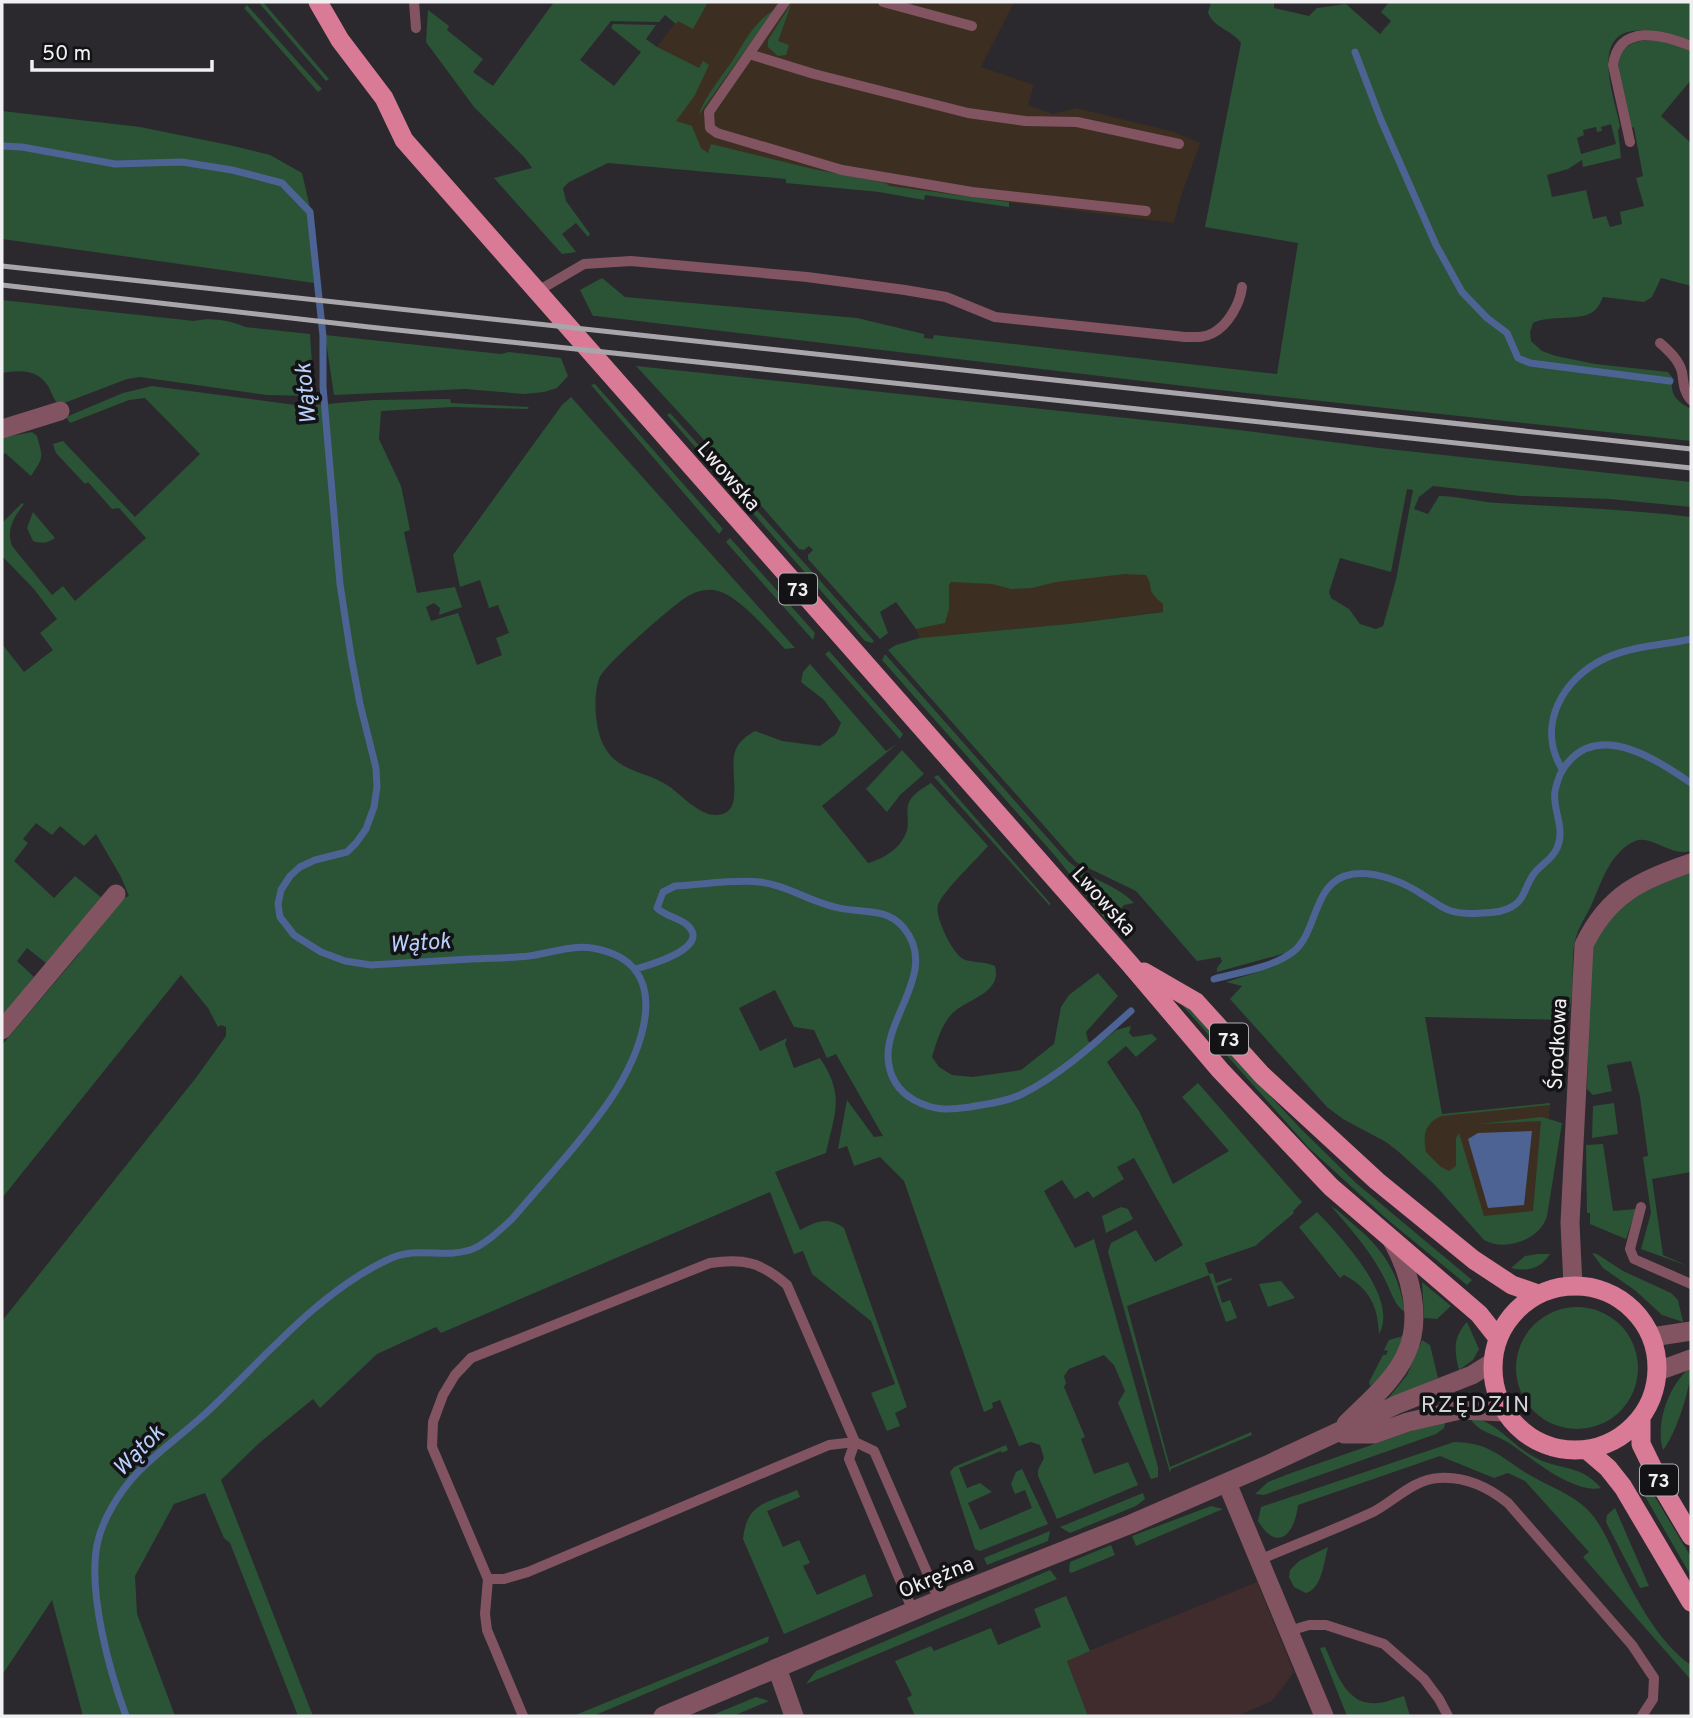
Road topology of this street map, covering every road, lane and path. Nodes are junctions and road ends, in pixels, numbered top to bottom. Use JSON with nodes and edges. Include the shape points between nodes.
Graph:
{"nodes":[{"id":1,"x":318,"y":2,"type":"edge"},
{"id":2,"x":414,"y":2,"type":"edge"},
{"id":3,"x":785,"y":2,"type":"edge"},
{"id":4,"x":883,"y":2,"type":"edge"},
{"id":5,"x":972,"y":26,"type":"dead end"},
{"id":6,"x":416,"y":28,"type":"dead end"},
{"id":7,"x":1691,"y":46,"type":"edge"},
{"id":8,"x":749,"y":54,"type":"junction"},
{"id":9,"x":1630,"y":142,"type":"dead end"},
{"id":10,"x":1179,"y":144,"type":"dead end"},
{"id":11,"x":1146,"y":211,"type":"dead end"},
{"id":12,"x":1242,"y":287,"type":"dead end"},
{"id":13,"x":536,"y":292,"type":"junction"},
{"id":14,"x":1660,"y":343,"type":"dead end"},
{"id":15,"x":1691,"y":400,"type":"edge"},
{"id":16,"x":60,"y":411,"type":"dead end"},
{"id":17,"x":2,"y":429,"type":"edge"},
{"id":18,"x":1691,"y":863,"type":"edge"},
{"id":19,"x":116,"y":894,"type":"dead end"},
{"id":20,"x":1129,"y":963,"type":"junction"},
{"id":21,"x":2,"y":1030,"type":"edge"},
{"id":22,"x":1641,"y":1207,"type":"dead end"},
{"id":23,"x":1392,"y":1240,"type":"junction"},
{"id":24,"x":1691,"y":1284,"type":"edge"},
{"id":25,"x":1573,"y":1286,"type":"junction"},
{"id":26,"x":1538,"y":1294,"type":"junction"},
{"id":27,"x":1691,"y":1331,"type":"edge"},
{"id":28,"x":1652,"y":1337,"type":"junction"},
{"id":29,"x":1498,"y":1339,"type":"junction"},
{"id":30,"x":1691,"y":1359,"type":"edge"},
{"id":31,"x":1493,"y":1363,"type":"junction"},
{"id":32,"x":1658,"y":1371,"type":"junction"},
{"id":33,"x":1505,"y":1412,"type":"junction"},
{"id":34,"x":1640,"y":1419,"type":"junction"},
{"id":35,"x":1336,"y":1434,"type":"junction"},
{"id":36,"x":856,"y":1442,"type":"junction"},
{"id":37,"x":1587,"y":1450,"type":"junction"},
{"id":38,"x":1227,"y":1483,"type":"junction"},
{"id":39,"x":1691,"y":1536,"type":"edge"},
{"id":40,"x":1259,"y":1560,"type":"junction"},
{"id":41,"x":488,"y":1579,"type":"junction"},
{"id":42,"x":939,"y":1600,"type":"junction"},
{"id":43,"x":1691,"y":1602,"type":"edge"},
{"id":44,"x":913,"y":1611,"type":"junction"},
{"id":45,"x":1289,"y":1631,"type":"junction"},
{"id":46,"x":777,"y":1668,"type":"junction"},
{"id":47,"x":523,"y":1716,"type":"edge"},
{"id":48,"x":663,"y":1716,"type":"edge"},
{"id":49,"x":794,"y":1716,"type":"edge"},
{"id":50,"x":1324,"y":1716,"type":"edge"},
{"id":51,"x":1448,"y":1716,"type":"edge"},
{"id":52,"x":1642,"y":1716,"type":"edge"}],
"edges":[{"from":1,"to":13,"type":"main road","name":"Lwowska","number":"73","via":[[384,98],[404,140]]},
{"from":2,"to":6,"type":"lane"},
{"from":3,"to":8,"type":"lane"},
{"from":4,"to":5,"type":"lane"},
{"from":7,"to":9,"type":"lane","via":[[1665,37],[1636,35],[1619,44],[1613,65]]},
{"from":8,"to":10,"type":"lane","via":[[968,113],[1077,122]]},
{"from":8,"to":11,"type":"lane","via":[[709,112],[710,128],[717,133],[842,170],[972,192]]},
{"from":12,"to":13,"type":"lane","via":[[1233,311],[1215,333],[1203,337],[995,317],[946,297],[905,289],[631,261],[584,264]]},
{"from":13,"to":20,"type":"main road","name":"Lwowska","number":"73"},
{"from":14,"to":15,"type":"lane","via":[[1681,370],[1683,388]]},
{"from":16,"to":17,"type":"street"},
{"from":18,"to":25,"type":"street","name":"Środkowa","via":[[1616,898],[1584,945],[1570,1223]]},
{"from":19,"to":21,"type":"street"},
{"from":20,"to":23,"type":"main road","name":"Lwowska","number":"73","via":[[1297,1152]]},
{"from":20,"to":26,"type":"main road","name":"Lwowska","number":"73","via":[[1196,1002],[1262,1076],[1377,1181],[1474,1260],[1512,1285]]},
{"from":22,"to":24,"type":"lane","via":[[1630,1249],[1634,1259]]},
{"from":23,"to":29,"type":"main road","name":"Lwowska","number":"73","via":[[1479,1314]]},
{"from":23,"to":35,"type":"street","via":[[1411,1288],[1413,1325],[1407,1354]]},
{"from":25,"to":26,"type":"main road"},
{"from":25,"to":28,"type":"main road","via":[[1606,1291],[1625,1302]]},
{"from":26,"to":29,"type":"main road","via":[[1513,1313]]},
{"from":27,"to":28,"type":"street"},
{"from":28,"to":32,"type":"main road"},
{"from":29,"to":31,"type":"main road"},
{"from":30,"to":32,"type":"street"},
{"from":31,"to":33,"type":"main road","via":[[1497,1395]]},
{"from":31,"to":35,"type":"street","name":"Okrężna"},
{"from":32,"to":34,"type":"main road","via":[[1650,1404]]},
{"from":33,"to":35,"type":"street","name":"Okrężna","via":[[1460,1410],[1374,1434]]},
{"from":33,"to":37,"type":"main road","via":[[1520,1430],[1540,1443],[1563,1450]]},
{"from":34,"to":37,"type":"main road","via":[[1626,1434]]},
{"from":34,"to":39,"type":"main road","number":"73","via":[[1641,1444]]},
{"from":35,"to":38,"type":"street","name":"Okrężna"},
{"from":36,"to":41,"type":"lane","via":[[829,1445],[528,1572]]},
{"from":36,"to":41,"type":"lane","via":[[787,1285],[758,1265],[735,1259],[710,1263],[471,1358],[455,1375],[433,1423],[432,1447]]},
{"from":36,"to":42,"type":"lane","via":[[874,1451]]},
{"from":36,"to":44,"type":"lane","via":[[849,1459]]},
{"from":37,"to":43,"type":"main road","number":"73","via":[[1623,1487]]},
{"from":38,"to":40,"type":"street"},
{"from":38,"to":42,"type":"street","name":"Okrężna"},
{"from":40,"to":45,"type":"street"},
{"from":40,"to":52,"type":"lane","via":[[1376,1510],[1422,1482],[1461,1479],[1491,1489],[1508,1503],[1654,1678],[1653,1699]]},
{"from":41,"to":47,"type":"lane","via":[[487,1630]]},
{"from":42,"to":44,"type":"street","name":"Okrężna"},
{"from":44,"to":46,"type":"street","name":"Okrężna"},
{"from":45,"to":50,"type":"street"},
{"from":45,"to":51,"type":"lane","via":[[1326,1625],[1384,1644],[1424,1679]]},
{"from":46,"to":48,"type":"street","name":"Okrężna"},
{"from":46,"to":49,"type":"street"}]}
